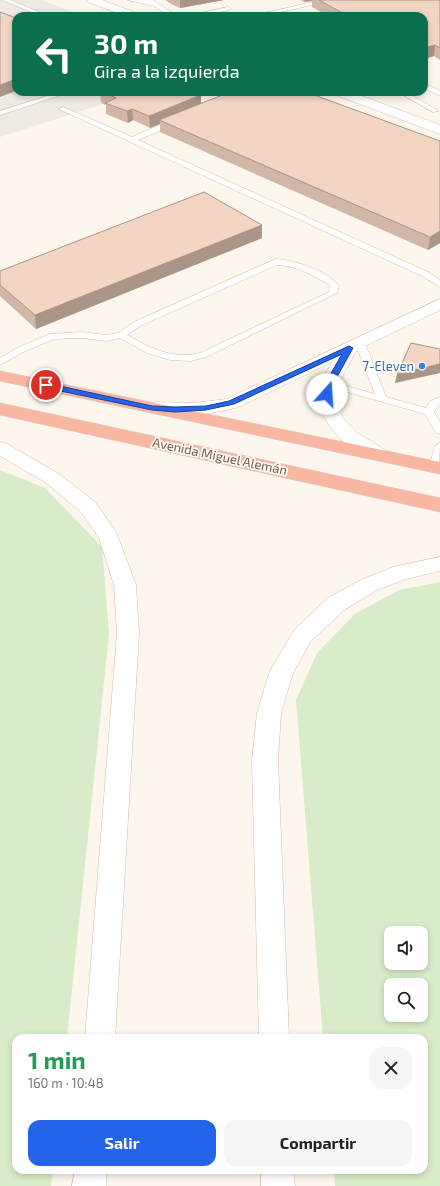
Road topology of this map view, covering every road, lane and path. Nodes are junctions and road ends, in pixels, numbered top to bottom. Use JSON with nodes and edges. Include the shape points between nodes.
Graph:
{"nodes":[{"id":1,"x":5,"y":0,"type":"edge"},
{"id":2,"x":92,"y":0,"type":"edge"},
{"id":3,"x":131,"y":0,"type":"edge"},
{"id":4,"x":330,"y":0,"type":"edge"},
{"id":5,"x":152,"y":2,"type":"edge"},
{"id":6,"x":228,"y":9,"type":"dead end"},
{"id":7,"x":36,"y":12,"type":"edge"},
{"id":8,"x":124,"y":12,"type":"edge"},
{"id":9,"x":168,"y":12,"type":"edge"},
{"id":10,"x":212,"y":12,"type":"edge"},
{"id":11,"x":273,"y":12,"type":"edge"},
{"id":12,"x":428,"y":87,"type":"edge"},
{"id":13,"x":440,"y":94,"type":"edge"},
{"id":14,"x":34,"y":96,"type":"edge"},
{"id":15,"x":54,"y":96,"type":"edge"},
{"id":16,"x":351,"y":96,"type":"edge"},
{"id":17,"x":408,"y":96,"type":"edge"},
{"id":18,"x":0,"y":107,"type":"edge"},
{"id":19,"x":64,"y":109,"type":"dead end"},
{"id":20,"x":435,"y":111,"type":"dead end"},
{"id":21,"x":0,"y":113,"type":"edge"},
{"id":22,"x":181,"y":119,"type":"edge"},
{"id":23,"x":439,"y":129,"type":"edge"},
{"id":24,"x":131,"y":140,"type":"junction"},
{"id":25,"x":440,"y":284,"type":"edge"},
{"id":26,"x":440,"y":304,"type":"edge"},
{"id":27,"x":122,"y":335,"type":"junction"},
{"id":28,"x":355,"y":346,"type":"junction"},
{"id":29,"x":0,"y":362,"type":"edge"},
{"id":30,"x":0,"y":376,"type":"edge"},
{"id":31,"x":329,"y":384,"type":"junction"},
{"id":32,"x":382,"y":399,"type":"junction"},
{"id":33,"x":440,"y":400,"type":"edge"},
{"id":34,"x":152,"y":408,"type":"junction"},
{"id":35,"x":0,"y":409,"type":"edge"},
{"id":36,"x":429,"y":412,"type":"junction"},
{"id":37,"x":440,"y":431,"type":"edge"},
{"id":38,"x":440,"y":446,"type":"edge"},
{"id":39,"x":0,"y":448,"type":"edge"},
{"id":40,"x":378,"y":454,"type":"junction"},
{"id":41,"x":437,"y":467,"type":"edge"},
{"id":42,"x":440,"y":505,"type":"edge"},
{"id":43,"x":440,"y":564,"type":"edge"},
{"id":44,"x":100,"y":1034,"type":"edge"},
{"id":45,"x":274,"y":1034,"type":"edge"},
{"id":46,"x":91,"y":1174,"type":"edge"},
{"id":47,"x":277,"y":1174,"type":"edge"},
{"id":48,"x":90,"y":1186,"type":"edge"},
{"id":49,"x":278,"y":1186,"type":"edge"}],
"edges":[{"from":1,"to":7,"type":"lane"},
{"from":2,"to":8,"type":"street"},
{"from":3,"to":5,"type":"lane"},
{"from":4,"to":11,"type":"lane"},
{"from":5,"to":9,"type":"lane"},
{"from":6,"to":10,"type":"lane"},
{"from":12,"to":13,"type":"lane"},
{"from":14,"to":18,"type":"lane"},
{"from":15,"to":21,"type":"lane"},
{"from":16,"to":23,"type":"street"},
{"from":17,"to":20,"type":"lane"},
{"from":19,"to":24,"type":"lane"},
{"from":22,"to":24,"type":"lane"},
{"from":24,"to":25,"type":"lane","via":[[425,274]]},
{"from":26,"to":28,"type":"street"},
{"from":27,"to":27,"type":"lane","via":[[157,354],[181,359],[193,358],[334,293],[335,286],[296,264],[276,262],[137,324]]},
{"from":27,"to":29,"type":"lane","via":[[106,338],[82,335],[53,336],[35,342]]},
{"from":28,"to":31,"type":"street"},
{"from":28,"to":32,"type":"lane"},
{"from":28,"to":34,"type":"street","via":[[232,403],[192,410]]},
{"from":30,"to":34,"type":"highway"},
{"from":31,"to":32,"type":"lane"},
{"from":31,"to":40,"type":"street","via":[[328,404],[337,424],[353,441]]},
{"from":32,"to":36,"type":"lane"},
{"from":33,"to":36,"type":"lane","via":[[434,403]]},
{"from":34,"to":40,"type":"highway"},
{"from":35,"to":42,"type":"highway","name":"Avenida Miguel Alemán"},
{"from":36,"to":37,"type":"lane"},
{"from":38,"to":41,"type":"lane"},
{"from":39,"to":44,"type":"street","via":[[52,478],[88,507],[109,536],[125,585],[128,633]]},
{"from":40,"to":41,"type":"highway"},
{"from":43,"to":45,"type":"street","via":[[401,572],[369,585],[336,604],[302,636],[280,674],[269,713],[265,760]]},
{"from":46,"to":48,"type":"street"},
{"from":47,"to":49,"type":"street"}]}
